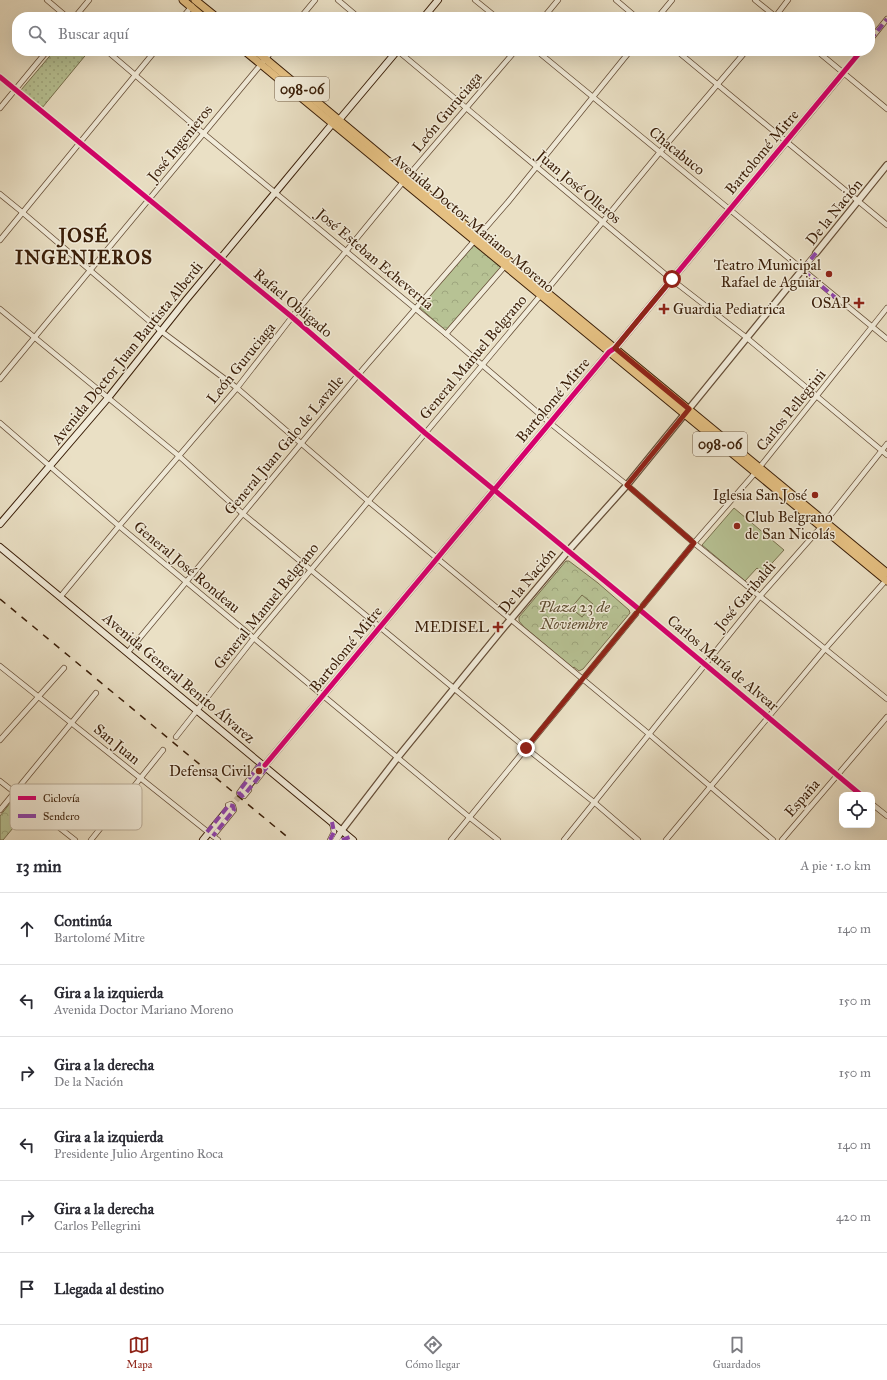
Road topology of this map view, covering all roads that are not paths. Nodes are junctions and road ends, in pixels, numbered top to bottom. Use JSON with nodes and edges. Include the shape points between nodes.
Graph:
{"nodes":[{"id":1,"x":47,"y":0,"type":"edge"},
{"id":2,"x":89,"y":0,"type":"edge"},
{"id":3,"x":183,"y":0,"type":"edge"},
{"id":4,"x":196,"y":0,"type":"edge"},
{"id":5,"x":315,"y":0,"type":"edge"},
{"id":6,"x":338,"y":0,"type":"edge"},
{"id":7,"x":438,"y":0,"type":"edge"},
{"id":8,"x":475,"y":0,"type":"edge"},
{"id":9,"x":558,"y":0,"type":"edge"},
{"id":10,"x":616,"y":0,"type":"edge"},
{"id":11,"x":672,"y":0,"type":"edge"},
{"id":12,"x":755,"y":0,"type":"edge"},
{"id":13,"x":788,"y":0,"type":"edge"},
{"id":14,"x":191,"y":7,"type":"junction"},
{"id":15,"x":61,"y":12,"type":"edge"},
{"id":16,"x":79,"y":12,"type":"edge"},
{"id":17,"x":187,"y":12,"type":"edge"},
{"id":18,"x":197,"y":12,"type":"edge"},
{"id":19,"x":210,"y":12,"type":"edge"},
{"id":20,"x":305,"y":12,"type":"edge"},
{"id":21,"x":352,"y":12,"type":"edge"},
{"id":22,"x":428,"y":12,"type":"edge"},
{"id":23,"x":490,"y":12,"type":"edge"},
{"id":24,"x":548,"y":12,"type":"edge"},
{"id":25,"x":630,"y":12,"type":"edge"},
{"id":26,"x":662,"y":12,"type":"edge"},
{"id":27,"x":770,"y":12,"type":"edge"},
{"id":28,"x":780,"y":12,"type":"edge"},
{"id":29,"x":887,"y":19,"type":"edge"},
{"id":30,"x":875,"y":34,"type":"edge"},
{"id":31,"x":43,"y":56,"type":"edge"},
{"id":32,"x":113,"y":56,"type":"edge"},
{"id":33,"x":151,"y":56,"type":"edge"},
{"id":34,"x":254,"y":56,"type":"edge"},
{"id":35,"x":260,"y":56,"type":"edge"},
{"id":36,"x":268,"y":56,"type":"edge"},
{"id":37,"x":393,"y":56,"type":"edge"},
{"id":38,"x":403,"y":56,"type":"edge"},
{"id":39,"x":511,"y":56,"type":"edge"},
{"id":40,"x":543,"y":56,"type":"edge"},
{"id":41,"x":626,"y":56,"type":"edge"},
{"id":42,"x":682,"y":56,"type":"edge"},
{"id":43,"x":742,"y":56,"type":"edge"},
{"id":44,"x":823,"y":56,"type":"edge"},
{"id":45,"x":857,"y":56,"type":"edge"},
{"id":46,"x":263,"y":61,"type":"junction"},
{"id":47,"x":843,"y":73,"type":"junction"},
{"id":48,"x":136,"y":75,"type":"junction"},
{"id":49,"x":0,"y":77,"type":"edge"},
{"id":50,"x":718,"y":85,"type":"junction"},
{"id":51,"x":15,"y":90,"type":"junction"},
{"id":52,"x":592,"y":97,"type":"junction"},
{"id":53,"x":0,"y":108,"type":"edge"},
{"id":54,"x":466,"y":108,"type":"junction"},
{"id":55,"x":887,"y":109,"type":"edge"},
{"id":56,"x":336,"y":122,"type":"junction"},
{"id":57,"x":203,"y":133,"type":"junction"},
{"id":58,"x":787,"y":142,"type":"junction"},
{"id":59,"x":80,"y":144,"type":"junction"},
{"id":60,"x":660,"y":152,"type":"junction"},
{"id":61,"x":887,"y":165,"type":"edge"},
{"id":62,"x":536,"y":167,"type":"junction"},
{"id":63,"x":405,"y":180,"type":"junction"},
{"id":64,"x":276,"y":193,"type":"junction"},
{"id":65,"x":0,"y":194,"type":"edge"},
{"id":66,"x":149,"y":199,"type":"junction"},
{"id":67,"x":858,"y":201,"type":"junction"},
{"id":68,"x":729,"y":209,"type":"junction"},
{"id":69,"x":22,"y":212,"type":"junction"},
{"id":70,"x":602,"y":222,"type":"junction"},
{"id":71,"x":887,"y":225,"type":"edge"},
{"id":72,"x":476,"y":238,"type":"junction"},
{"id":73,"x":0,"y":240,"type":"edge"},
{"id":74,"x":346,"y":251,"type":"junction"},
{"id":75,"x":816,"y":253,"type":"joint"},
{"id":76,"x":221,"y":259,"type":"junction"},
{"id":77,"x":505,"y":266,"type":"junction"},
{"id":78,"x":90,"y":269,"type":"junction"},
{"id":79,"x":802,"y":270,"type":"junction"},
{"id":80,"x":672,"y":279,"type":"junction"},
{"id":81,"x":543,"y":294,"type":"junction"},
{"id":82,"x":415,"y":308,"type":"junction"},
{"id":83,"x":887,"y":308,"type":"edge"},
{"id":84,"x":0,"y":309,"type":"edge"},
{"id":85,"x":292,"y":317,"type":"junction"},
{"id":86,"x":872,"y":326,"type":"junction"},
{"id":87,"x":161,"y":331,"type":"junction"},
{"id":88,"x":446,"y":334,"type":"junction"},
{"id":89,"x":34,"y":337,"type":"junction"},
{"id":90,"x":746,"y":338,"type":"junction"},
{"id":91,"x":887,"y":339,"type":"edge"},
{"id":92,"x":612,"y":350,"type":"junction"},
{"id":93,"x":482,"y":365,"type":"junction"},
{"id":94,"x":358,"y":375,"type":"junction"},
{"id":95,"x":0,"y":379,"type":"edge"},
{"id":96,"x":237,"y":388,"type":"junction"},
{"id":97,"x":817,"y":397,"type":"junction"},
{"id":98,"x":108,"y":398,"type":"junction"},
{"id":99,"x":687,"y":412,"type":"junction"},
{"id":100,"x":0,"y":423,"type":"edge"},
{"id":101,"x":550,"y":423,"type":"junction"},
{"id":102,"x":425,"y":433,"type":"junction"},
{"id":103,"x":300,"y":443,"type":"junction"},
{"id":104,"x":887,"y":444,"type":"edge"},
{"id":105,"x":882,"y":451,"type":"junction"},
{"id":106,"x":887,"y":455,"type":"edge"},
{"id":107,"x":179,"y":456,"type":"junction"},
{"id":108,"x":51,"y":466,"type":"junction"},
{"id":109,"x":757,"y":471,"type":"junction"},
{"id":110,"x":627,"y":485,"type":"junction"},
{"id":111,"x":494,"y":490,"type":"junction"},
{"id":112,"x":368,"y":501,"type":"junction"},
{"id":113,"x":242,"y":513,"type":"junction"},
{"id":114,"x":0,"y":524,"type":"edge"},
{"id":115,"x":823,"y":524,"type":"junction"},
{"id":116,"x":119,"y":526,"type":"junction"},
{"id":117,"x":694,"y":543,"type":"junction"},
{"id":118,"x":0,"y":546,"type":"edge"},
{"id":119,"x":568,"y":551,"type":"junction"},
{"id":120,"x":436,"y":558,"type":"junction"},
{"id":121,"x":311,"y":570,"type":"junction"},
{"id":122,"x":887,"y":578,"type":"edge"},
{"id":123,"x":187,"y":582,"type":"junction"},
{"id":124,"x":761,"y":595,"type":"junction"},
{"id":125,"x":61,"y":596,"type":"junction"},
{"id":126,"x":640,"y":610,"type":"junction"},
{"id":127,"x":511,"y":620,"type":"junction"},
{"id":128,"x":379,"y":627,"type":"junction"},
{"id":129,"x":254,"y":638,"type":"junction"},
{"id":130,"x":825,"y":649,"type":"junction"},
{"id":131,"x":128,"y":652,"type":"junction"},
{"id":132,"x":705,"y":664,"type":"junction"},
{"id":133,"x":0,"y":666,"type":"edge"},
{"id":134,"x":64,"y":668,"type":"dead end"},
{"id":135,"x":583,"y":679,"type":"junction"},
{"id":136,"x":455,"y":689,"type":"junction"},
{"id":137,"x":96,"y":693,"type":"dead end"},
{"id":138,"x":323,"y":695,"type":"junction"},
{"id":139,"x":39,"y":697,"type":"junction"},
{"id":140,"x":887,"y":699,"type":"edge"},
{"id":141,"x":198,"y":710,"type":"junction"},
{"id":142,"x":769,"y":717,"type":"junction"},
{"id":143,"x":887,"y":717,"type":"edge"},
{"id":144,"x":71,"y":723,"type":"junction"},
{"id":145,"x":649,"y":734,"type":"junction"},
{"id":146,"x":176,"y":737,"type":"dead end"},
{"id":147,"x":0,"y":740,"type":"edge"},
{"id":148,"x":526,"y":748,"type":"junction"},
{"id":149,"x":163,"y":750,"type":"dead end"},
{"id":150,"x":398,"y":757,"type":"junction"},
{"id":151,"x":264,"y":765,"type":"junction"},
{"id":152,"x":838,"y":775,"type":"junction"},
{"id":153,"x":140,"y":778,"type":"junction"},
{"id":154,"x":0,"y":781,"type":"edge"},
{"id":155,"x":21,"y":784,"type":"edge"},
{"id":156,"x":135,"y":784,"type":"edge"},
{"id":157,"x":710,"y":786,"type":"junction"},
{"id":158,"x":10,"y":790,"type":"edge"},
{"id":159,"x":244,"y":791,"type":"tunnel mouth"},
{"id":160,"x":858,"y":792,"type":"edge"},
{"id":161,"x":10,"y":798,"type":"edge"},
{"id":162,"x":594,"y":803,"type":"junction"},
{"id":163,"x":875,"y":806,"type":"edge"},
{"id":164,"x":230,"y":807,"type":"tunnel mouth"},
{"id":165,"x":0,"y":810,"type":"edge"},
{"id":166,"x":887,"y":816,"type":"edge"},
{"id":167,"x":469,"y":818,"type":"junction"},
{"id":168,"x":332,"y":822,"type":"junction"},
{"id":169,"x":62,"y":830,"type":"edge"},
{"id":170,"x":99,"y":830,"type":"edge"},
{"id":171,"x":342,"y":830,"type":"junction"},
{"id":172,"x":210,"y":834,"type":"junction"},
{"id":173,"x":352,"y":839,"type":"edge"},
{"id":174,"x":75,"y":840,"type":"edge"},
{"id":175,"x":91,"y":840,"type":"edge"},
{"id":176,"x":204,"y":840,"type":"edge"},
{"id":177,"x":218,"y":840,"type":"edge"},
{"id":178,"x":330,"y":840,"type":"edge"},
{"id":179,"x":336,"y":840,"type":"edge"},
{"id":180,"x":342,"y":840,"type":"edge"},
{"id":181,"x":451,"y":840,"type":"edge"},
{"id":182,"x":498,"y":840,"type":"edge"},
{"id":183,"x":564,"y":840,"type":"edge"},
{"id":184,"x":638,"y":840,"type":"edge"},
{"id":185,"x":666,"y":840,"type":"edge"},
{"id":186,"x":773,"y":840,"type":"edge"},
{"id":187,"x":782,"y":840,"type":"edge"}],
"edges":[{"from":1,"to":15,"type":"street"},
{"from":2,"to":16,"type":"street"},
{"from":3,"to":14,"type":"main road"},
{"from":4,"to":14,"type":"street"},
{"from":4,"to":19,"type":"main road"},
{"from":5,"to":20,"type":"street"},
{"from":6,"to":21,"type":"street"},
{"from":7,"to":22,"type":"main road"},
{"from":8,"to":23,"type":"street"},
{"from":9,"to":24,"type":"street"},
{"from":10,"to":25,"type":"street"},
{"from":11,"to":26,"type":"street"},
{"from":12,"to":27,"type":"street"},
{"from":13,"to":28,"type":"street"},
{"from":14,"to":17,"type":"street"},
{"from":14,"to":18,"type":"main road"},
{"from":29,"to":30,"type":"street"},
{"from":31,"to":51,"type":"street"},
{"from":32,"to":48,"type":"street","name":"José Esteban Echeverría"},
{"from":33,"to":48,"type":"street"},
{"from":34,"to":46,"type":"main road","name":"Avenida Doctor Mariano Moreno","number":"098-06"},
{"from":35,"to":46,"type":"main road","name":"Avenida Doctor Mariano Moreno","number":"098-06"},
{"from":36,"to":46,"type":"street","name":"José Ingenieros"},
{"from":37,"to":56,"type":"main road","name":"Avenida Doctor Juan Bautista Alberdi"},
{"from":38,"to":54,"type":"street","name":"Juan José Olleros"},
{"from":39,"to":54,"type":"street","name":"León Guruciaga"},
{"from":40,"to":52,"type":"street","name":"Chacabuco"},
{"from":41,"to":52,"type":"street","name":"General Juan Galo de Lavalle"},
{"from":42,"to":50,"type":"street"},
{"from":43,"to":50,"type":"street","name":"General Manuel Belgrano"},
{"from":44,"to":47,"type":"street"},
{"from":45,"to":47,"type":"street","name":"Bartolomé Mitre"},
{"from":46,"to":56,"type":"main road","name":"Avenida Doctor Mariano Moreno","number":"098-06"},
{"from":46,"to":57,"type":"street","name":"José Ingenieros"},
{"from":47,"to":55,"type":"street"},
{"from":47,"to":58,"type":"street","name":"Bartolomé Mitre"},
{"from":48,"to":57,"type":"street","name":"José Esteban Echeverría"},
{"from":48,"to":59,"type":"street"},
{"from":49,"to":51,"type":"street","name":"Rafael Obligado"},
{"from":50,"to":58,"type":"street"},
{"from":50,"to":60,"type":"street","name":"General Manuel Belgrano"},
{"from":51,"to":53,"type":"street"},
{"from":51,"to":59,"type":"street","name":"Rafael Obligado"},
{"from":52,"to":60,"type":"street","name":"Chacabuco"},
{"from":52,"to":62,"type":"street","name":"General Juan Galo de Lavalle"},
{"from":54,"to":62,"type":"street","name":"Juan José Olleros"},
{"from":54,"to":63,"type":"street","name":"León Guruciaga"},
{"from":56,"to":63,"type":"main road","name":"Avenida Doctor Mariano Moreno","number":"098-06"},
{"from":56,"to":64,"type":"main road","name":"Avenida Doctor Juan Bautista Alberdi"},
{"from":57,"to":64,"type":"street","name":"José Esteban Echeverría"},
{"from":57,"to":66,"type":"street","name":"José Ingenieros"},
{"from":58,"to":67,"type":"street"},
{"from":58,"to":68,"type":"street","name":"Bartolomé Mitre"},
{"from":59,"to":66,"type":"street","name":"Rafael Obligado"},
{"from":59,"to":69,"type":"street"},
{"from":60,"to":68,"type":"street","name":"Chacabuco"},
{"from":60,"to":70,"type":"street","name":"General Manuel Belgrano"},
{"from":61,"to":67,"type":"street","name":"De la Nación"},
{"from":62,"to":70,"type":"street","name":"Juan José Olleros"},
{"from":62,"to":72,"type":"street","name":"General Juan Galo de Lavalle"},
{"from":63,"to":72,"type":"main road","name":"Avenida Doctor Mariano Moreno","number":"098-06"},
{"from":63,"to":74,"type":"street","name":"León Guruciaga"},
{"from":64,"to":74,"type":"street","name":"José Esteban Echeverría"},
{"from":64,"to":76,"type":"main road","name":"Avenida Doctor Juan Bautista Alberdi"},
{"from":65,"to":69,"type":"street"},
{"from":66,"to":76,"type":"street","name":"Rafael Obligado"},
{"from":66,"to":78,"type":"street","name":"José Ingenieros"},
{"from":67,"to":71,"type":"street"},
{"from":67,"to":75,"type":"street","name":"De la Nación"},
{"from":68,"to":79,"type":"street","name":"Chacabuco"},
{"from":68,"to":80,"type":"street","name":"Bartolomé Mitre"},
{"from":69,"to":73,"type":"street"},
{"from":69,"to":78,"type":"street"},
{"from":70,"to":80,"type":"street","name":"Juan José Olleros"},
{"from":70,"to":81,"type":"street","name":"General Manuel Belgrano"},
{"from":72,"to":77,"type":"main road","name":"Avenida Doctor Mariano Moreno","number":"098-06"},
{"from":72,"to":81,"type":"main road","name":"Avenida Doctor Mariano Moreno","number":"098-06"},
{"from":72,"to":82,"type":"street","name":"General Juan Galo de Lavalle"},
{"from":74,"to":82,"type":"street","name":"José Esteban Echeverría"},
{"from":74,"to":85,"type":"street","name":"León Guruciaga"},
{"from":75,"to":79,"type":"street","name":"De la Nación"},
{"from":76,"to":85,"type":"street","name":"Rafael Obligado"},
{"from":76,"to":87,"type":"main road","name":"Avenida Doctor Juan Bautista Alberdi"},
{"from":77,"to":81,"type":"main road","name":"Avenida Doctor Mariano Moreno","number":"098-06"},
{"from":77,"to":88,"type":"street"},
{"from":78,"to":87,"type":"street"},
{"from":78,"to":89,"type":"street","name":"José Ingenieros"},
{"from":79,"to":86,"type":"street","name":"Chacabuco"},
{"from":79,"to":90,"type":"street","name":"De la Nación"},
{"from":80,"to":90,"type":"street","name":"Juan José Olleros"},
{"from":80,"to":92,"type":"street","name":"Bartolomé Mitre"},
{"from":81,"to":92,"type":"main road","name":"Avenida Doctor Mariano Moreno","number":"098-06"},
{"from":81,"to":93,"type":"street","name":"General Manuel Belgrano"},
{"from":82,"to":88,"type":"street","name":"José Esteban Echeverría"},
{"from":82,"to":94,"type":"street","name":"General Juan Galo de Lavalle"},
{"from":83,"to":86,"type":"street","name":"Carlos Pellegrini"},
{"from":84,"to":89,"type":"street"},
{"from":85,"to":94,"type":"street","name":"Rafael Obligado"},
{"from":85,"to":96,"type":"street","name":"León Guruciaga"},
{"from":86,"to":91,"type":"street","name":"Chacabuco"},
{"from":86,"to":97,"type":"street","name":"Carlos Pellegrini"},
{"from":87,"to":96,"type":"street"},
{"from":87,"to":98,"type":"main road","name":"Avenida Doctor Juan Bautista Alberdi"},
{"from":88,"to":93,"type":"street","name":"José Esteban Echeverría"},
{"from":89,"to":95,"type":"street","name":"José Ingenieros"},
{"from":89,"to":98,"type":"street"},
{"from":90,"to":97,"type":"street","name":"Juan José Olleros"},
{"from":90,"to":99,"type":"street","name":"De la Nación"},
{"from":92,"to":99,"type":"main road","name":"Avenida Doctor Mariano Moreno","number":"098-06"},
{"from":92,"to":101,"type":"street","name":"Bartolomé Mitre"},
{"from":93,"to":101,"type":"street","name":"José Esteban Echeverría"},
{"from":93,"to":102,"type":"street","name":"General Manuel Belgrano"},
{"from":94,"to":102,"type":"street","name":"Rafael Obligado"},
{"from":94,"to":103,"type":"street","name":"General Juan Galo de Lavalle"},
{"from":96,"to":103,"type":"street"},
{"from":96,"to":107,"type":"street","name":"León Guruciaga"},
{"from":97,"to":105,"type":"street","name":"Juan José Olleros"},
{"from":97,"to":109,"type":"street","name":"Carlos Pellegrini"},
{"from":98,"to":107,"type":"street"},
{"from":98,"to":108,"type":"main road","name":"Avenida Doctor Juan Bautista Alberdi"},
{"from":99,"to":109,"type":"main road","number":"098-06"},
{"from":99,"to":110,"type":"street","name":"De la Nación"},
{"from":100,"to":108,"type":"street","name":"General José Rondeau"},
{"from":101,"to":110,"type":"street","name":"José Esteban Echeverría"},
{"from":101,"to":111,"type":"street","name":"Bartolomé Mitre"},
{"from":102,"to":111,"type":"street","name":"Rafael Obligado"},
{"from":102,"to":112,"type":"street","name":"General Manuel Belgrano"},
{"from":103,"to":112,"type":"street"},
{"from":103,"to":113,"type":"street","name":"General Juan Galo de Lavalle"},
{"from":104,"to":105,"type":"street","name":"José Garibaldi"},
{"from":105,"to":106,"type":"street","name":"Juan José Olleros"},
{"from":105,"to":115,"type":"street","name":"José Garibaldi"},
{"from":107,"to":113,"type":"street"},
{"from":107,"to":116,"type":"street","name":"León Guruciaga"},
{"from":108,"to":114,"type":"main road","name":"Avenida Doctor Juan Bautista Alberdi"},
{"from":108,"to":116,"type":"street","name":"General José Rondeau"},
{"from":109,"to":115,"type":"main road","number":"098-06"},
{"from":109,"to":117,"type":"street","name":"Carlos Pellegrini"},
{"from":110,"to":117,"type":"street","name":"José Esteban Echeverría"},
{"from":110,"to":119,"type":"street","name":"De la Nación"},
{"from":111,"to":119,"type":"street","name":"Rafael Obligado"},
{"from":111,"to":120,"type":"street","name":"Bartolomé Mitre"},
{"from":112,"to":120,"type":"street"},
{"from":112,"to":121,"type":"street","name":"General Manuel Belgrano"},
{"from":113,"to":121,"type":"street"},
{"from":113,"to":123,"type":"street","name":"General Juan Galo de Lavalle"},
{"from":115,"to":122,"type":"main road","number":"098-06"},
{"from":115,"to":124,"type":"street","name":"José Garibaldi"},
{"from":116,"to":123,"type":"street","name":"General José Rondeau"},
{"from":116,"to":125,"type":"street","name":"León Guruciaga"},
{"from":117,"to":124,"type":"street","name":"José Esteban Echeverría"},
{"from":117,"to":126,"type":"street","name":"Carlos Pellegrini"},
{"from":118,"to":125,"type":"main road","name":"Avenida General Benito Álvarez"},
{"from":119,"to":126,"type":"street","name":"Carlos María de Alvear"},
{"from":119,"to":127,"type":"street","name":"De la Nación"},
{"from":120,"to":127,"type":"street"},
{"from":120,"to":128,"type":"street","name":"Bartolomé Mitre"},
{"from":121,"to":128,"type":"street"},
{"from":121,"to":129,"type":"street","name":"General Manuel Belgrano"},
{"from":122,"to":130,"type":"street"},
{"from":123,"to":129,"type":"street","name":"General José Rondeau"},
{"from":123,"to":131,"type":"street","name":"General Juan Galo de Lavalle"},
{"from":124,"to":130,"type":"street","name":"José Esteban Echeverría"},
{"from":124,"to":132,"type":"street","name":"José Garibaldi"},
{"from":125,"to":131,"type":"main road","name":"Avenida General Benito Álvarez"},
{"from":126,"to":132,"type":"street","name":"Carlos María de Alvear"},
{"from":126,"to":135,"type":"street","name":"Carlos Pellegrini"},
{"from":127,"to":135,"type":"street"},
{"from":127,"to":136,"type":"street","name":"De la Nación"},
{"from":128,"to":136,"type":"street"},
{"from":128,"to":138,"type":"street","name":"Bartolomé Mitre"},
{"from":129,"to":138,"type":"street","name":"General José Rondeau"},
{"from":129,"to":141,"type":"street","name":"General Manuel Belgrano"},
{"from":130,"to":140,"type":"street","name":"José Esteban Echeverría"},
{"from":130,"to":142,"type":"street"},
{"from":131,"to":141,"type":"main road","name":"Avenida General Benito Álvarez"},
{"from":132,"to":142,"type":"street","name":"Carlos María de Alvear"},
{"from":132,"to":145,"type":"street","name":"José Garibaldi"},
{"from":133,"to":139,"type":"street","name":"San Juan"},
{"from":134,"to":139,"type":"street"},
{"from":135,"to":145,"type":"street"},
{"from":135,"to":148,"type":"street","name":"Carlos Pellegrini"},
{"from":136,"to":148,"type":"street"},
{"from":136,"to":150,"type":"street","name":"De la Nación"},
{"from":137,"to":144,"type":"street"},
{"from":138,"to":150,"type":"street","name":"General José Rondeau"},
{"from":138,"to":151,"type":"street","name":"Bartolomé Mitre"},
{"from":139,"to":144,"type":"street","name":"San Juan"},
{"from":139,"to":147,"type":"street"},
{"from":141,"to":146,"type":"street","name":"General Manuel Belgrano"},
{"from":141,"to":151,"type":"main road","name":"Avenida General Benito Álvarez"},
{"from":142,"to":152,"type":"street","name":"Carlos María de Alvear"},
{"from":142,"to":157,"type":"street"},
{"from":143,"to":152,"type":"street","name":"España"},
{"from":144,"to":153,"type":"street","name":"San Juan"},
{"from":144,"to":155,"type":"street"},
{"from":145,"to":157,"type":"street"},
{"from":145,"to":162,"type":"street","name":"José Garibaldi"},
{"from":148,"to":162,"type":"street"},
{"from":148,"to":167,"type":"street","name":"Carlos Pellegrini"},
{"from":149,"to":153,"type":"street"},
{"from":150,"to":167,"type":"street","name":"General José Rondeau"},
{"from":150,"to":171,"type":"street","name":"De la Nación"},
{"from":151,"to":151,"type":"street","via":[[239,791],[242,796],[245,794]]},
{"from":151,"to":159,"type":"main road"},
{"from":151,"to":168,"type":"main road","name":"Avenida General Benito Álvarez"},
{"from":152,"to":160,"type":"street","name":"Carlos María de Alvear"},
{"from":152,"to":187,"type":"street","name":"España"},
{"from":153,"to":156,"type":"street"},
{"from":153,"to":172,"type":"street","name":"San Juan"},
{"from":154,"to":158,"type":"street"},
{"from":157,"to":185,"type":"street"},
{"from":157,"to":186,"type":"street"},
{"from":161,"to":165,"type":"street"},
{"from":162,"to":183,"type":"street","name":"José Garibaldi"},
{"from":162,"to":184,"type":"street"},
{"from":163,"to":166,"type":"street"},
{"from":164,"to":172,"type":"main road"},
{"from":167,"to":181,"type":"street","name":"Carlos Pellegrini"},
{"from":167,"to":182,"type":"street","name":"General José Rondeau"},
{"from":168,"to":171,"type":"main road","name":"Avenida General Benito Álvarez"},
{"from":168,"to":178,"type":"street","via":[[334,832]]},
{"from":169,"to":174,"type":"street"},
{"from":170,"to":175,"type":"street"},
{"from":171,"to":173,"type":"main road","name":"Avenida General Benito Álvarez"},
{"from":171,"to":179,"type":"main road"},
{"from":172,"to":172,"type":"street","via":[[229,805],[233,806],[234,810]]},
{"from":172,"to":176,"type":"main road"},
{"from":172,"to":177,"type":"street","name":"San Juan"},
{"from":173,"to":180,"type":"street"}]}
